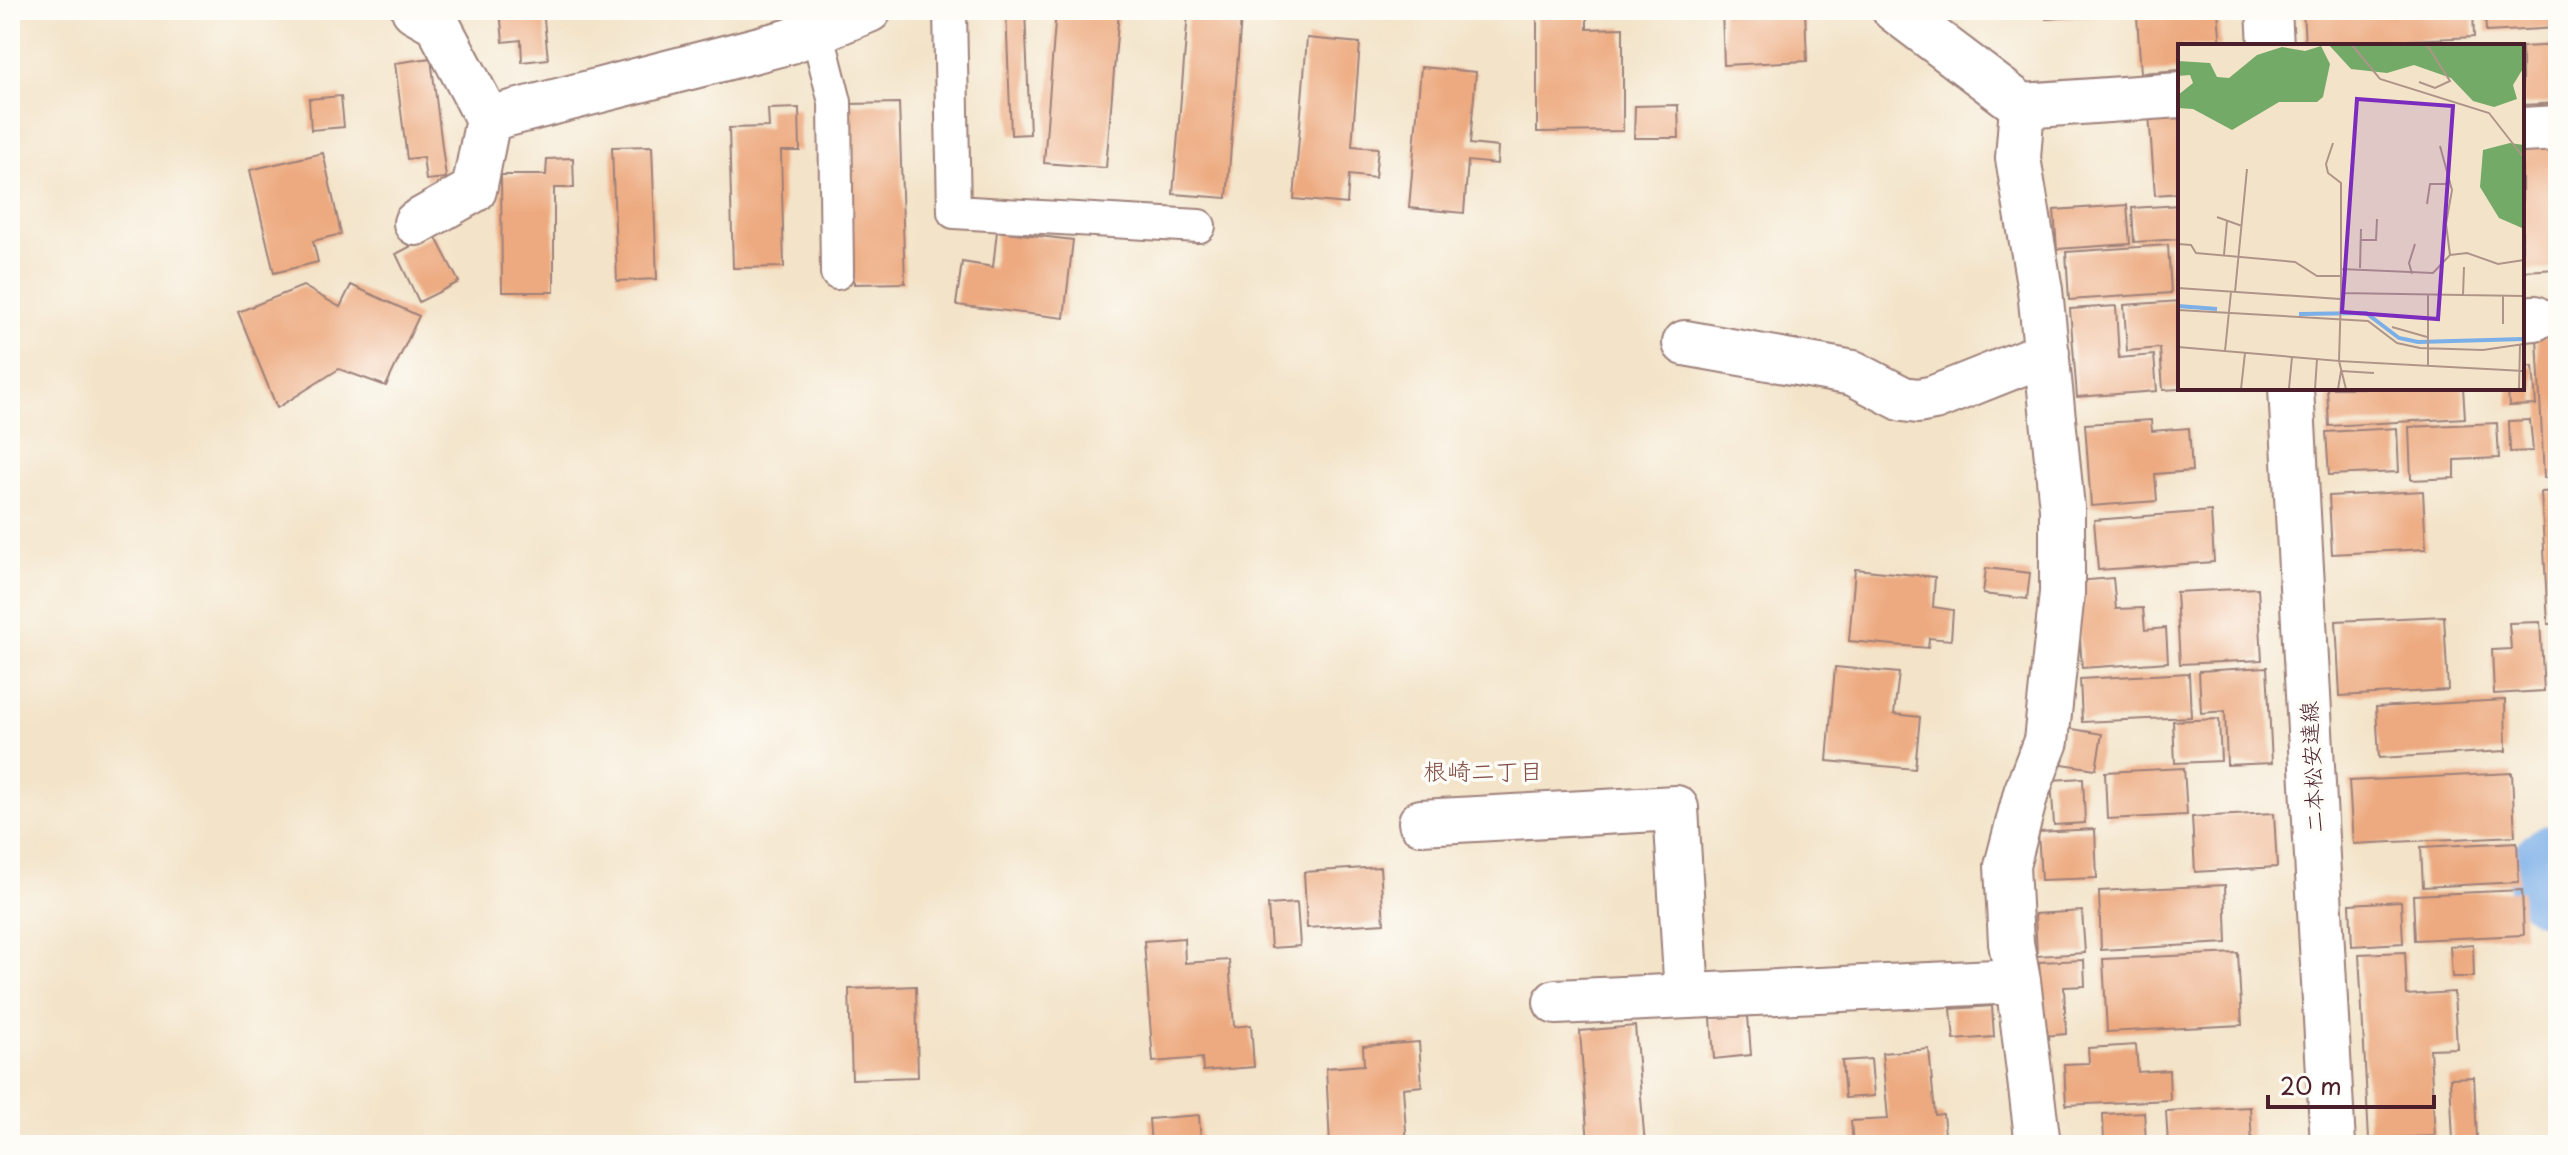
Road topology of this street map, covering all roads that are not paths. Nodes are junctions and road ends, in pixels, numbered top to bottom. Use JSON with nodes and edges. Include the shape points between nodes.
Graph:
{"nodes":[{"id":1,"x":414,"y":10,"type":"edge"},
{"id":2,"x":950,"y":10,"type":"edge"},
{"id":3,"x":1895,"y":10,"type":"edge"},
{"id":4,"x":2269,"y":10,"type":"edge"},
{"id":5,"x":842,"y":18,"type":"edge"},
{"id":6,"x":2271,"y":44,"type":"edge"},
{"id":7,"x":2178,"y":95,"type":"edge"},
{"id":8,"x":2022,"y":106,"type":"junction"},
{"id":9,"x":488,"y":119,"type":"junction"},
{"id":10,"x":2558,"y":128,"type":"edge"},
{"id":11,"x":2524,"y":130,"type":"edge"},
{"id":12,"x":416,"y":223,"type":"dead end"},
{"id":13,"x":1199,"y":226,"type":"dead end"},
{"id":14,"x":837,"y":273,"type":"dead end"},
{"id":15,"x":1685,"y":343,"type":"dead end"},
{"id":16,"x":2047,"y":353,"type":"junction"},
{"id":17,"x":2291,"y":390,"type":"edge"},
{"id":18,"x":1421,"y":822,"type":"dead end"},
{"id":19,"x":2018,"y":981,"type":"junction"},
{"id":20,"x":1687,"y":996,"type":"junction"},
{"id":21,"x":1556,"y":1002,"type":"dead end"},
{"id":22,"x":2038,"y":1145,"type":"edge"},
{"id":23,"x":2333,"y":1145,"type":"edge"}],
"edges":[{"from":1,"to":9,"type":"street","via":[[437,23]]},
{"from":2,"to":13,"type":"lane","via":[[954,212]]},
{"from":3,"to":8,"type":"street"},
{"from":4,"to":6,"type":"street"},
{"from":5,"to":9,"type":"street","via":[[791,41]]},
{"from":5,"to":14,"type":"lane","via":[[835,102]]},
{"from":7,"to":8,"type":"street"},
{"from":8,"to":16,"type":"street","via":[[2018,158]]},
{"from":9,"to":12,"type":"street","via":[[474,190]]},
{"from":10,"to":11,"type":"street"},
{"from":15,"to":16,"type":"street","via":[[1853,373],[1903,399],[1918,401]]},
{"from":16,"to":19,"type":"street","via":[[2062,508],[2062,593],[2046,741],[2007,866]]},
{"from":17,"to":23,"type":"street","name":"二本松安達線"},
{"from":18,"to":20,"type":"street","via":[[1676,808]]},
{"from":19,"to":20,"type":"street"},
{"from":19,"to":22,"type":"street"},
{"from":20,"to":21,"type":"street"}]}
